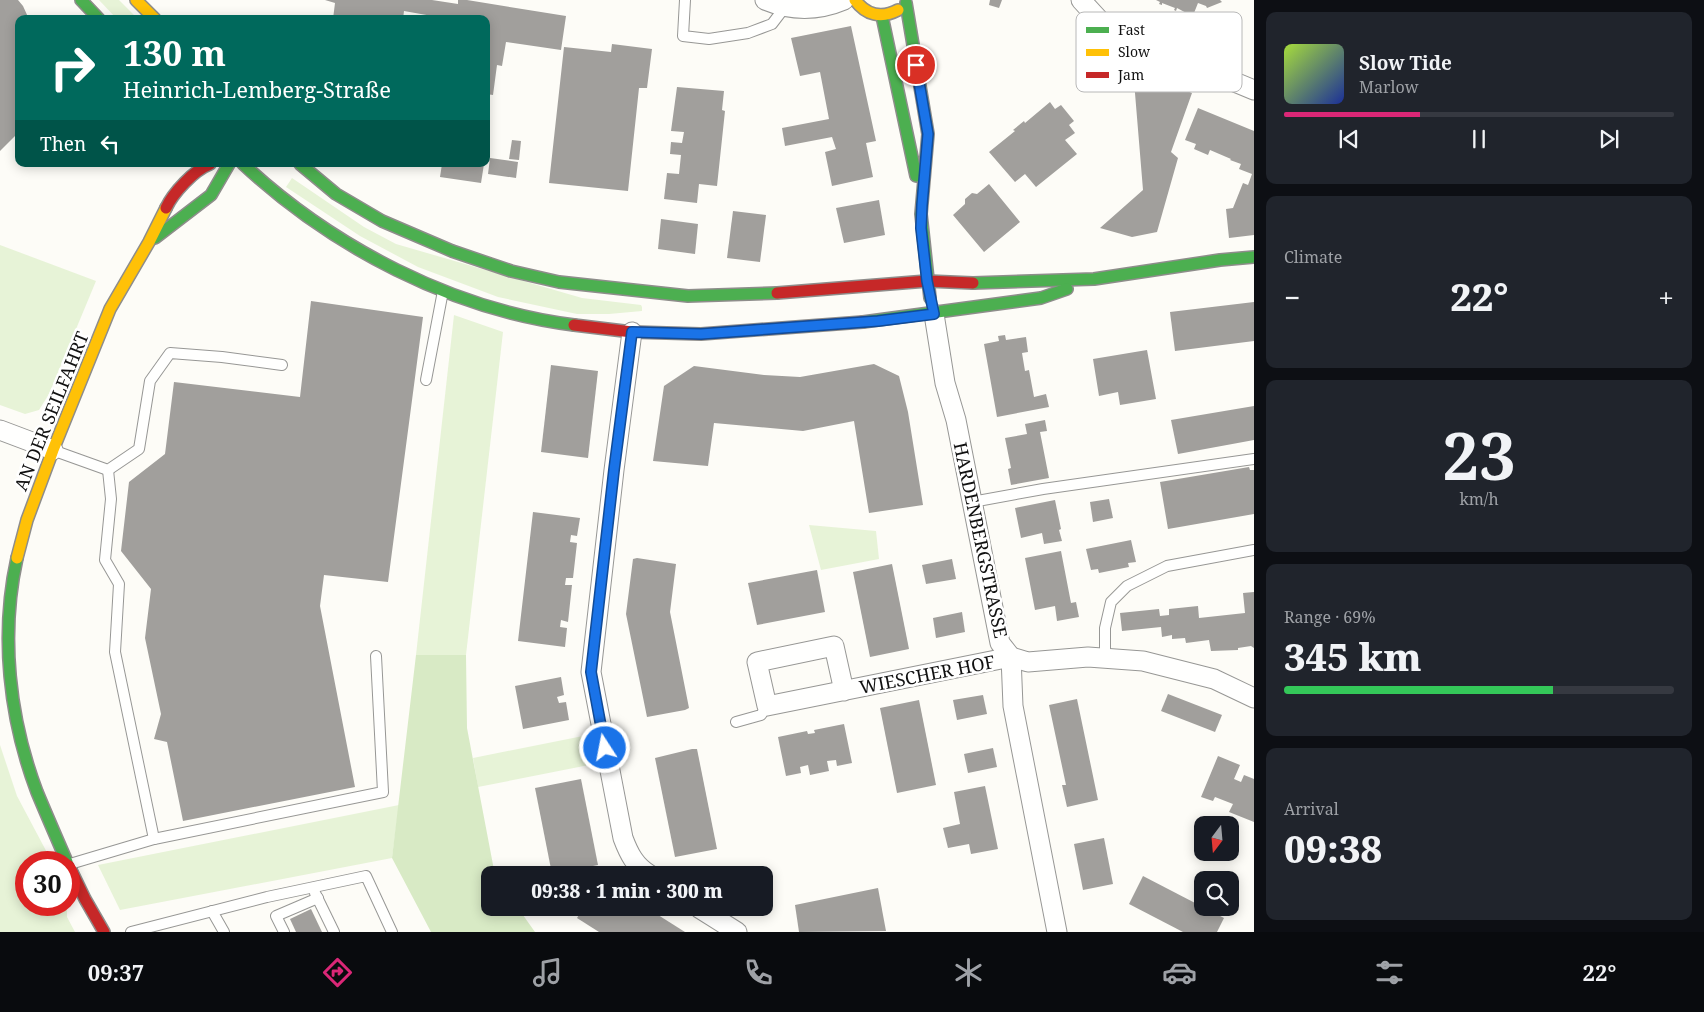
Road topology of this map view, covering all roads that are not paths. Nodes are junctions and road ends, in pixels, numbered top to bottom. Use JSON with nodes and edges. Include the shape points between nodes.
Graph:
{"nodes":[{"id":1,"x":81,"y":0,"type":"edge"},
{"id":2,"x":136,"y":0,"type":"edge"},
{"id":3,"x":685,"y":0,"type":"edge"},
{"id":4,"x":765,"y":0,"type":"edge"},
{"id":5,"x":844,"y":0,"type":"edge"},
{"id":6,"x":855,"y":0,"type":"edge"},
{"id":7,"x":1081,"y":0,"type":"edge"},
{"id":8,"x":906,"y":1,"type":"edge"},
{"id":9,"x":785,"y":7,"type":"junction"},
{"id":10,"x":1092,"y":12,"type":"edge"},
{"id":11,"x":95,"y":15,"type":"edge"},
{"id":12,"x":151,"y":15,"type":"edge"},
{"id":13,"x":882,"y":16,"type":"junction"},
{"id":14,"x":1242,"y":85,"type":"edge"},
{"id":15,"x":1254,"y":90,"type":"edge"},
{"id":16,"x":202,"y":167,"type":"edge"},
{"id":17,"x":227,"y":167,"type":"edge"},
{"id":18,"x":246,"y":167,"type":"edge"},
{"id":19,"x":304,"y":167,"type":"edge"},
{"id":20,"x":176,"y":172,"type":"dead end"},
{"id":21,"x":172,"y":197,"type":"junction"},
{"id":22,"x":922,"y":205,"type":"junction"},
{"id":23,"x":149,"y":242,"type":"junction"},
{"id":24,"x":1254,"y":257,"type":"edge"},
{"id":25,"x":1094,"y":279,"type":"junction"},
{"id":26,"x":927,"y":281,"type":"junction"},
{"id":27,"x":443,"y":290,"type":"junction"},
{"id":28,"x":934,"y":314,"type":"junction"},
{"id":29,"x":632,"y":332,"type":"junction"},
{"id":30,"x":282,"y":365,"type":"dead end"},
{"id":31,"x":426,"y":380,"type":"dead end"},
{"id":32,"x":0,"y":430,"type":"edge"},
{"id":33,"x":53,"y":450,"type":"junction"},
{"id":34,"x":1254,"y":459,"type":"edge"},
{"id":35,"x":108,"y":470,"type":"junction"},
{"id":36,"x":972,"y":502,"type":"junction"},
{"id":37,"x":1254,"y":550,"type":"edge"},
{"id":38,"x":376,"y":656,"type":"dead end"},
{"id":39,"x":1011,"y":657,"type":"junction"},
{"id":40,"x":1105,"y":658,"type":"junction"},
{"id":41,"x":844,"y":691,"type":"junction"},
{"id":42,"x":1254,"y":698,"type":"edge"},
{"id":43,"x":767,"y":706,"type":"junction"},
{"id":44,"x":736,"y":722,"type":"dead end"},
{"id":45,"x":154,"y":839,"type":"junction"},
{"id":46,"x":62,"y":851,"type":"edge"},
{"id":47,"x":80,"y":861,"type":"edge"},
{"id":48,"x":639,"y":866,"type":"edge"},
{"id":49,"x":312,"y":887,"type":"junction"},
{"id":50,"x":80,"y":889,"type":"edge"},
{"id":51,"x":318,"y":898,"type":"junction"},
{"id":52,"x":212,"y":911,"type":"junction"},
{"id":53,"x":712,"y":916,"type":"edge"},
{"id":54,"x":104,"y":932,"type":"edge"},
{"id":55,"x":131,"y":932,"type":"edge"},
{"id":56,"x":224,"y":932,"type":"edge"},
{"id":57,"x":284,"y":932,"type":"edge"},
{"id":58,"x":334,"y":932,"type":"edge"},
{"id":59,"x":392,"y":932,"type":"edge"},
{"id":60,"x":737,"y":932,"type":"edge"},
{"id":61,"x":1057,"y":932,"type":"edge"}],
"edges":[{"from":1,"to":11,"type":"street"},
{"from":2,"to":12,"type":"street"},
{"from":3,"to":9,"type":"lane","via":[[683,36],[709,39],[748,33],[772,24]]},
{"from":4,"to":9,"type":"street"},
{"from":5,"to":9,"type":"street","via":[[823,7]]},
{"from":6,"to":13,"type":"street","via":[[870,14]]},
{"from":7,"to":10,"type":"street"},
{"from":8,"to":13,"type":"street","via":[[896,12]]},
{"from":8,"to":22,"type":"street","name":"HARDENBERGSTRASSE","via":[[928,134]]},
{"from":13,"to":22,"type":"street","name":"HARDENBERGSTRASSE"},
{"from":14,"to":15,"type":"street"},
{"from":16,"to":21,"type":"street","name":"AN DER SEILFAHRT"},
{"from":17,"to":23,"type":"street","name":"AN DER SEILFAHRT","via":[[211,195]]},
{"from":18,"to":27,"type":"street","via":[[272,191],[323,228],[392,269]]},
{"from":19,"to":26,"type":"street","via":[[336,194],[382,221],[452,251],[511,271],[559,282],[688,296],[764,294]]},
{"from":20,"to":21,"type":"street"},
{"from":21,"to":23,"type":"street","name":"AN DER SEILFAHRT"},
{"from":22,"to":26,"type":"street","name":"HARDENBERGSTRASSE","via":[[921,228]]},
{"from":23,"to":33,"type":"street","name":"AN DER SEILFAHRT","via":[[110,309]]},
{"from":24,"to":25,"type":"street"},
{"from":25,"to":26,"type":"street","via":[[982,283]]},
{"from":25,"to":28,"type":"street","via":[[1041,298]]},
{"from":26,"to":28,"type":"street","name":"HARDENBERGSTRASSE"},
{"from":27,"to":29,"type":"street","via":[[490,308],[560,324]]},
{"from":27,"to":31,"type":"lane"},
{"from":28,"to":29,"type":"street","via":[[701,334]]},
{"from":28,"to":36,"type":"street","name":"HARDENBERGSTRASSE","via":[[945,383],[956,420]]},
{"from":29,"to":48,"type":"street","via":[[591,672],[623,838],[630,856]]},
{"from":30,"to":35,"type":"lane","via":[[170,353],[150,380],[139,449]]},
{"from":32,"to":33,"type":"street"},
{"from":33,"to":35,"type":"lane"},
{"from":33,"to":46,"type":"street","name":"AN DER SEILFAHRT","via":[[27,520],[14,571],[6,629],[9,687],[22,748]]},
{"from":34,"to":36,"type":"lane"},
{"from":35,"to":45,"type":"lane","via":[[111,499],[105,560],[119,584],[115,652]]},
{"from":36,"to":39,"type":"street","name":"HARDENBERGSTRASSE","via":[[1000,643]]},
{"from":37,"to":40,"type":"lane","via":[[1167,566],[1127,586],[1111,602],[1105,628]]},
{"from":38,"to":45,"type":"lane","via":[[383,792]]},
{"from":39,"to":40,"type":"street","via":[[1028,662]]},
{"from":39,"to":41,"type":"street","name":"WIESCHER HOF"},
{"from":39,"to":61,"type":"street","name":"HARDENBERGSTRASSE","via":[[1013,706]]},
{"from":40,"to":42,"type":"street","via":[[1143,661],[1214,679]]},
{"from":41,"to":43,"type":"street","name":"WIESCHER HOF"},
{"from":41,"to":43,"type":"street","name":"WIESCHER HOF","via":[[834,646],[758,662]]},
{"from":43,"to":44,"type":"lane","via":[[761,715]]},
{"from":45,"to":47,"type":"lane"},
{"from":49,"to":51,"type":"lane"},
{"from":49,"to":52,"type":"lane"},
{"from":49,"to":59,"type":"lane","via":[[366,876]]},
{"from":50,"to":54,"type":"street","name":"AN DER SEILFAHRT"},
{"from":51,"to":57,"type":"lane","via":[[276,916]]},
{"from":51,"to":58,"type":"lane"},
{"from":52,"to":55,"type":"lane"},
{"from":52,"to":56,"type":"lane"},
{"from":53,"to":60,"type":"street"}]}
